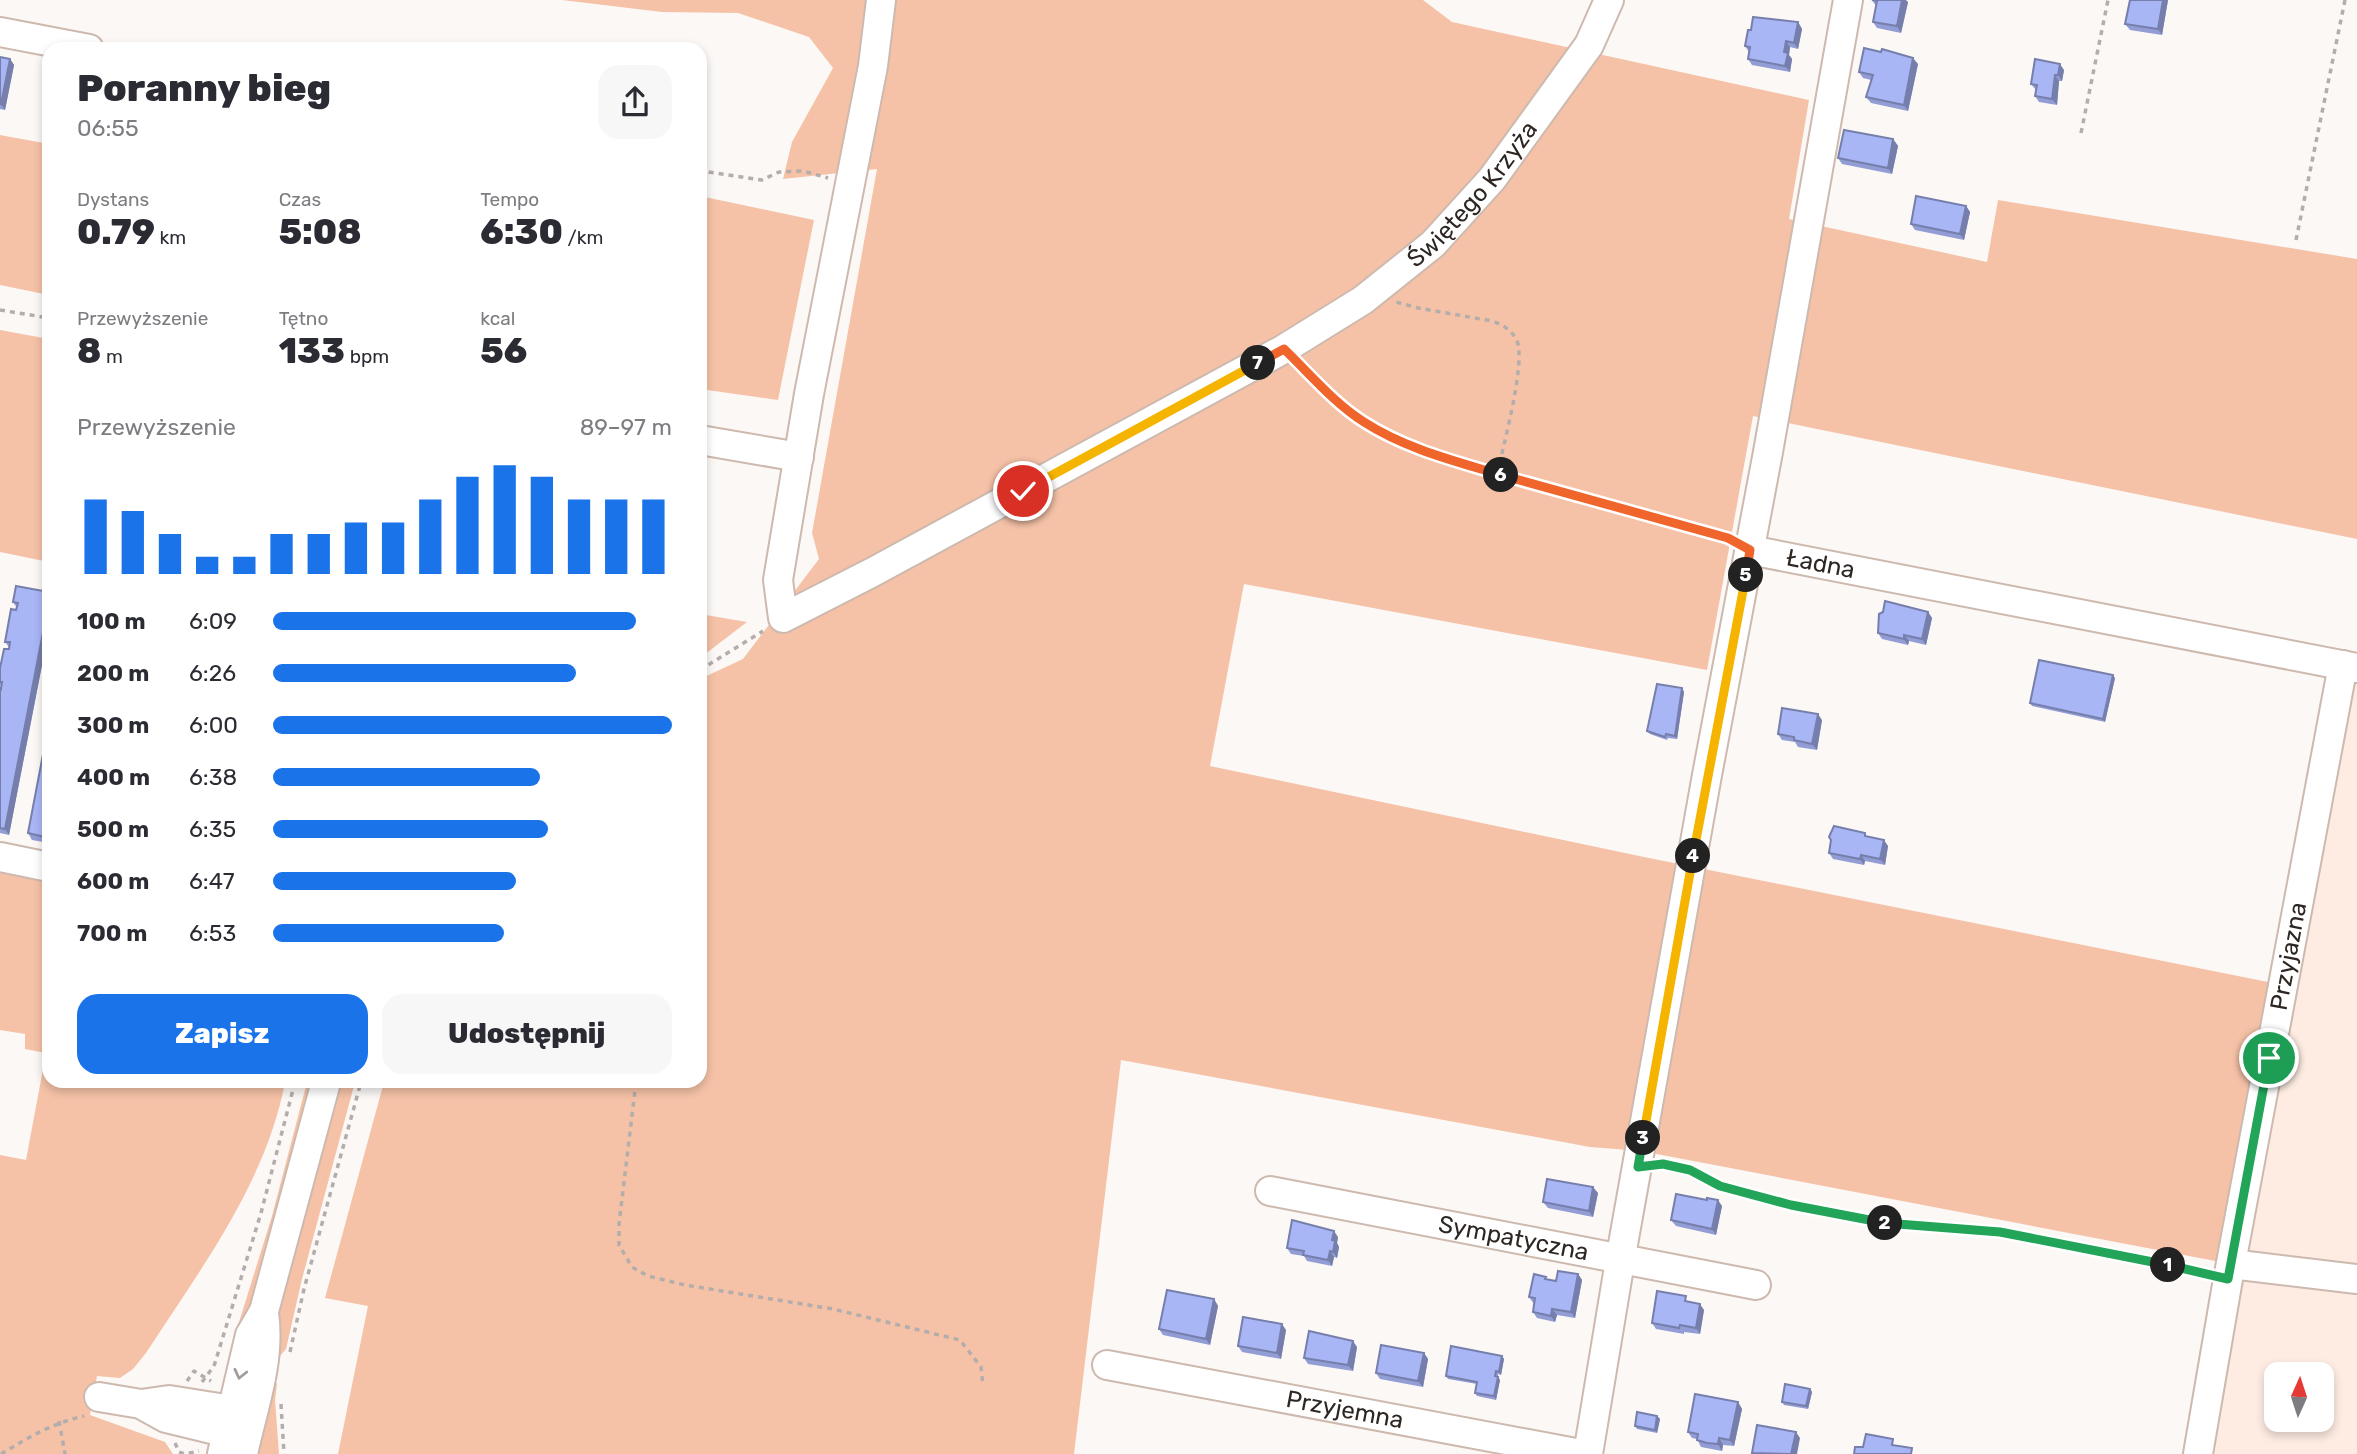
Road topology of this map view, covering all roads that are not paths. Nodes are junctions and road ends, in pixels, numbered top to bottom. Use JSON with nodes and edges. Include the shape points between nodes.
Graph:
{"nodes":[{"id":1,"x":880,"y":0,"type":"edge"},
{"id":2,"x":1609,"y":0,"type":"edge"},
{"id":3,"x":1848,"y":0,"type":"edge"},
{"id":4,"x":0,"y":32,"type":"edge"},
{"id":5,"x":52,"y":42,"type":"edge"},
{"id":6,"x":707,"y":441,"type":"edge"},
{"id":7,"x":799,"y":457,"type":"junction"},
{"id":8,"x":1750,"y":550,"type":"junction"},
{"id":9,"x":2350,"y":667,"type":"edge"},
{"id":10,"x":0,"y":858,"type":"edge"},
{"id":11,"x":42,"y":866,"type":"edge"},
{"id":12,"x":324,"y":1088,"type":"edge"},
{"id":13,"x":1270,"y":1191,"type":"dead end"},
{"id":14,"x":1620,"y":1261,"type":"junction"},
{"id":15,"x":2229,"y":1271,"type":"junction"},
{"id":16,"x":2357,"y":1279,"type":"edge"},
{"id":17,"x":1756,"y":1285,"type":"dead end"},
{"id":18,"x":1107,"y":1365,"type":"dead end"},
{"id":19,"x":92,"y":1406,"type":"road end"},
{"id":20,"x":237,"y":1433,"type":"edge"},
{"id":21,"x":1581,"y":1454,"type":"edge"},
{"id":22,"x":1588,"y":1454,"type":"edge"},
{"id":23,"x":2198,"y":1454,"type":"edge"}],
"edges":[{"from":1,"to":7,"type":"street","via":[[873,66]]},
{"from":2,"to":7,"type":"street","name":"Świętego Krzyża","via":[[1589,45],[1492,179],[1433,244],[1363,300],[1287,347],[783,618],[778,580]]},
{"from":3,"to":8,"type":"street"},
{"from":4,"to":5,"type":"street"},
{"from":6,"to":7,"type":"street"},
{"from":8,"to":9,"type":"street","name":"Ładna"},
{"from":8,"to":14,"type":"street"},
{"from":9,"to":15,"type":"street","name":"Przyjazna"},
{"from":10,"to":11,"type":"street"},
{"from":12,"to":20,"type":"street","via":[[264,1311],[265,1355]]},
{"from":13,"to":14,"type":"street","name":"Sympatyczna"},
{"from":14,"to":17,"type":"street","name":"Sympatyczna"},
{"from":14,"to":22,"type":"street"},
{"from":15,"to":16,"type":"street"},
{"from":15,"to":23,"type":"street","name":"Przyjazna"},
{"from":18,"to":21,"type":"street","name":"Przyjemna"},
{"from":19,"to":20,"type":"street","via":[[169,1400]]}]}
